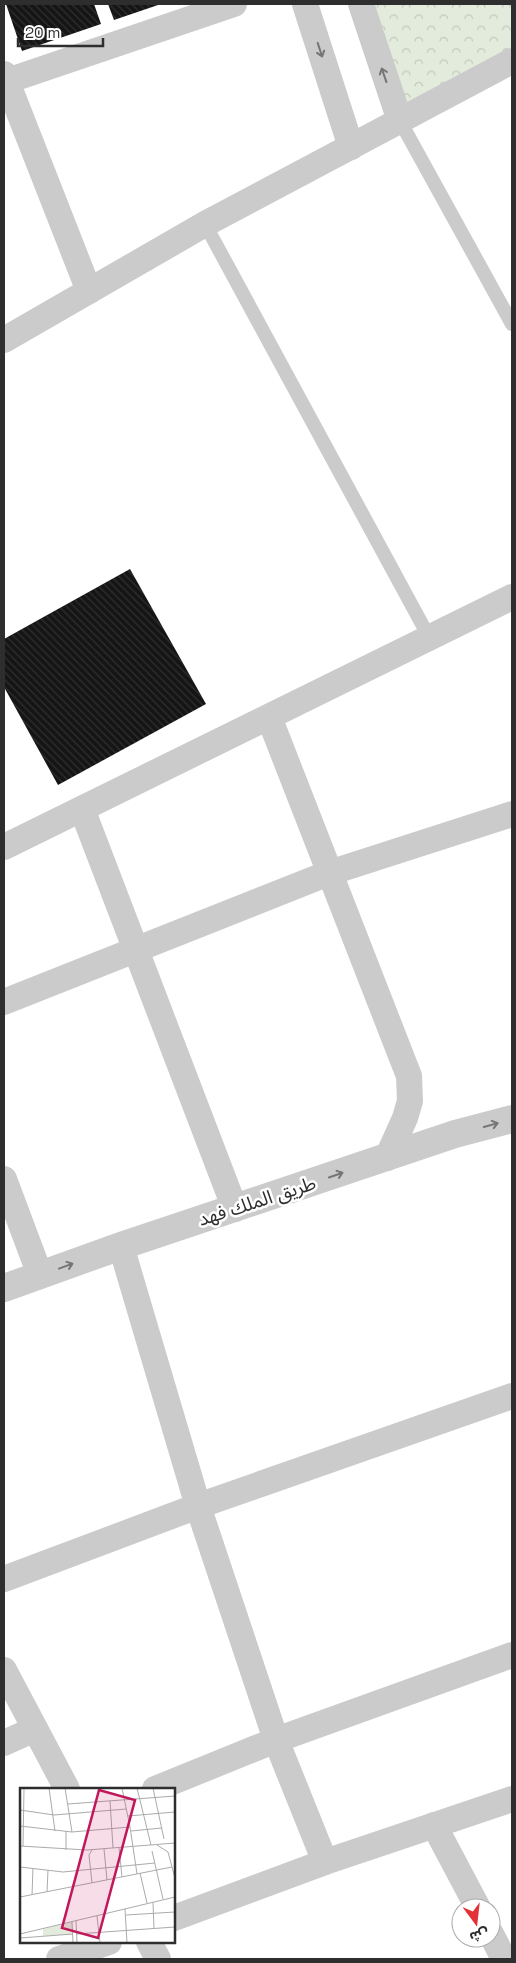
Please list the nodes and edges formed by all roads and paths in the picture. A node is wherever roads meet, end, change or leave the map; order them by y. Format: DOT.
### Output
graph roads {
  1 [pos="234,4"];
  2 [pos="305,4"];
  3 [pos="361,4"];
  4 [pos="512,61"];
  5 [pos="5,79"];
  6 [pos="400,121"];
  7 [pos="351,147"];
  8 [pos="205,224"];
  9 [pos="89,291"];
  10 [pos="512,324"];
  11 [pos="4,340"];
  12 [pos="512,596"];
  13 [pos="429,637"];
  14 [pos="269,717"];
  15 [pos="82,809"];
  16 [pos="512,814"];
  17 [pos="4,848"];
  18 [pos="329,873"];
  19 [pos="137,949"];
  20 [pos="4,1002"];
  21 [pos="512,1119"];
  22 [pos="387,1158"];
  23 [pos="4,1179"];
  24 [pos="235,1208"];
  25 [pos="121,1246"];
  26 [pos="40,1275"];
  27 [pos="4,1288"];
  28 [pos="512,1396"];
  29 [pos="198,1506"];
  30 [pos="4,1579"];
  31 [pos="512,1655"];
  32 [pos="4,1670"];
  33 [pos="35,1729"];
  34 [pos="276,1740"];
  35 [pos="4,1743"];
  36 [pos="66,1788"];
  37 [pos="157,1788"];
  38 [pos="512,1799"];
  39 [pos="434,1825"];
  40 [pos="325,1862"];
  41 [pos="473,1898"];
  42 [pos="175,1918"];
  43 [pos="106,1943"];
  44 [pos="150,1943"];
  45 [pos="59,1959"];
  46 [pos="158,1959"];
  1 -- 5 [label="street"];
  2 -- 7 [label="street, one-way"];
  6 -- 3 [label="street, one-way"];
  4 -- 6 [label="street"];
  5 -- 9 [label="street"];
  6 -- 7 [label="street"];
  6 -- 10 [label="lane"];
  7 -- 8 [label="street"];
  8 -- 9 [label="street"];
  8 -- 13 [label="lane"];
  9 -- 11 [label="street"];
  12 -- 13 [label="street"];
  13 -- 14 [label="street"];
  14 -- 15 [label="street"];
  14 -- 18 [label="street"];
  15 -- 17 [label="street"];
  15 -- 19 [label="street"];
  16 -- 18 [label="street"];
  18 -- 19 [label="street"];
  18 -- 22 [label="street"];
  19 -- 20 [label="street"];
  19 -- 24 [label="street"];
  22 -- 21 [label="street, طريق الملك فهد, one-way"];
  24 -- 22 [label="street, طريق الملك فهد, one-way"];
  23 -- 26 [label="street"];
  24 -- 25 [label="street, طريق الملك فهد"];
  26 -- 25 [label="street, طريق الملك فهد, one-way"];
  25 -- 29 [label="street"];
  26 -- 27 [label="street, طريق الملك فهد"];
  28 -- 29 [label="street"];
  29 -- 30 [label="street"];
  29 -- 34 [label="street"];
  31 -- 34 [label="street"];
  32 -- 33 [label="street"];
  33 -- 35 [label="street"];
  33 -- 36 [label="street"];
  34 -- 37 [label="street"];
  34 -- 40 [label="street"];
  38 -- 39 [label="street"];
  39 -- 40 [label="street"];
  39 -- 41 [label="street"];
  40 -- 42 [label="street"];
  43 -- 45 [label="street"];
  44 -- 46 [label="street"];
}
